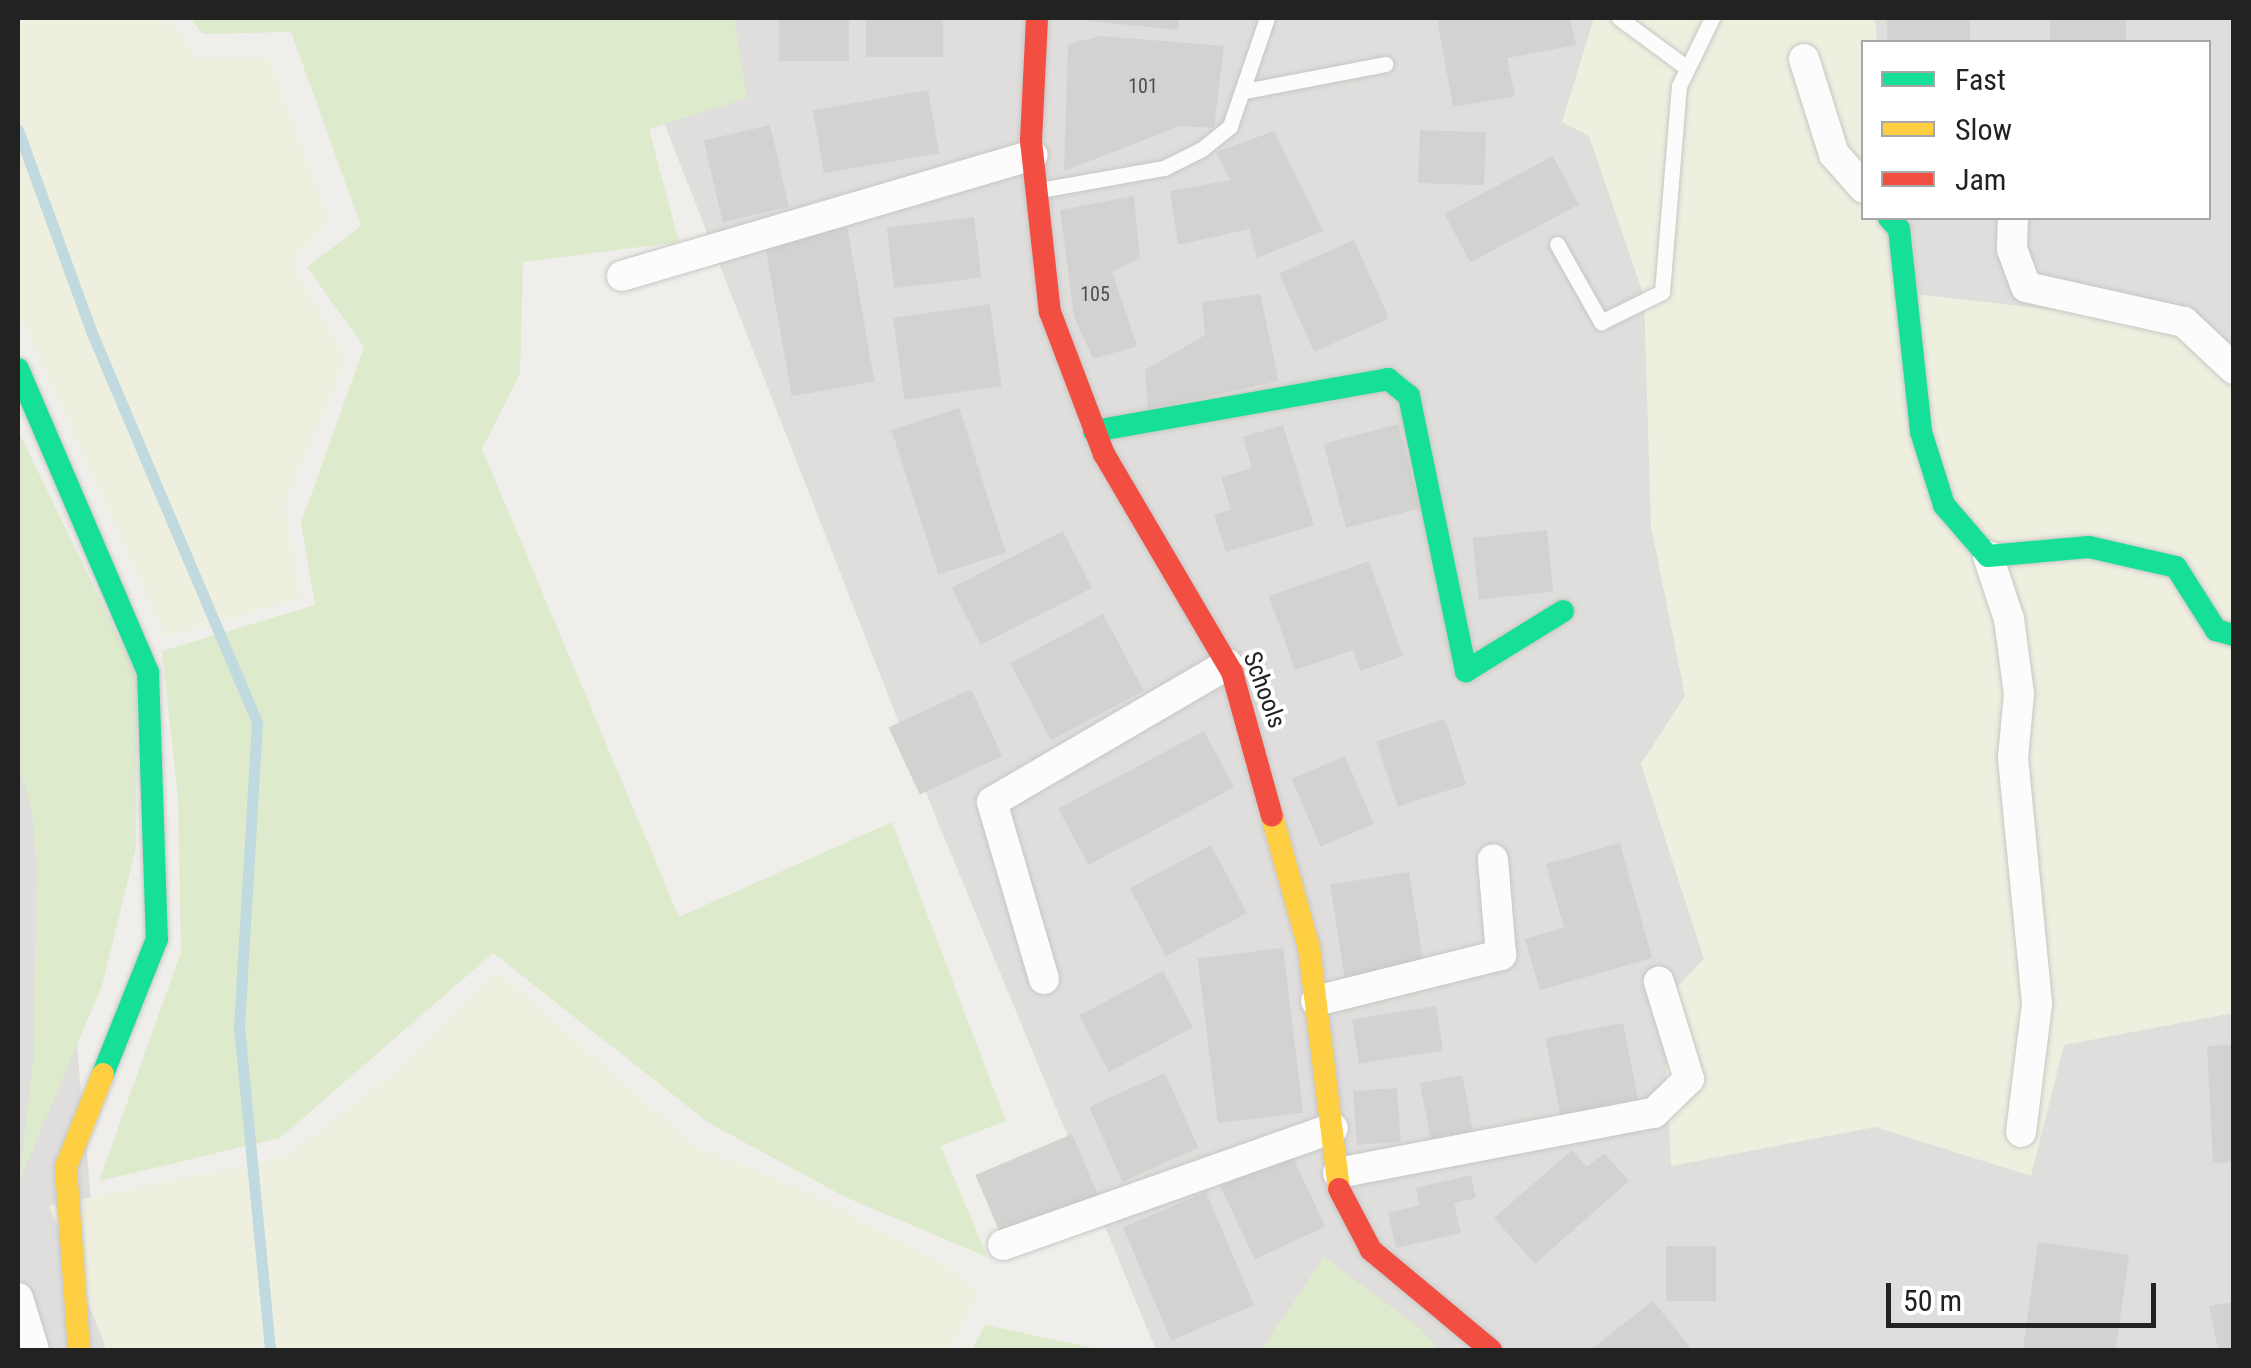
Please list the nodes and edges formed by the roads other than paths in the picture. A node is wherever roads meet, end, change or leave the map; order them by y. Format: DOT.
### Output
graph roads {
  1 [pos="1037,18"];
  2 [pos="1267,18"];
  3 [pos="1618,18"];
  4 [pos="1712,18"];
  5 [pos="1804,60"];
  6 [pos="1385,64"];
  7 [pos="1687,68"];
  8 [pos="1245,91"];
  9 [pos="1033,155"];
  10 [pos="1861,185"];
  11 [pos="1036,191"];
  12 [pos="1891,220"];
  13 [pos="2013,220"];
  14 [pos="1557,244"];
  15 [pos="622,276"];
  16 [pos="2234,369"];
  17 [pos="18,370"];
  18 [pos="1094,431"];
  19 [pos="1988,556"];
  20 [pos="1564,611"];
  21 [pos="2234,635"];
  22 [pos="1228,664"];
  23 [pos="1493,859"];
  24 [pos="1044,979"];
  25 [pos="1659,982"];
  26 [pos="1316,1000"];
  27 [pos="1333,1128"];
  28 [pos="2021,1132"];
  29 [pos="1338,1174"];
  30 [pos="1003,1245"];
  31 [pos="18,1298"];
  32 [pos="34,1350"];
  33 [pos="78,1350"];
  34 [pos="1491,1350"];
  1 -- 9 [label="street, Schools"];
  2 -- 8 [label="lane"];
  3 -- 7 [label="lane"];
  4 -- 7 [label="lane"];
  5 -- 10 [label="street"];
  6 -- 8 [label="lane"];
  7 -- 14 [label="lane"];
  8 -- 11 [label="lane"];
  9 -- 11 [label="street, Schools"];
  9 -- 15 [label="street"];
  11 -- 18 [label="street, Schools"];
  12 -- 19 [label="street"];
  13 -- 16 [label="street"];
  17 -- 33 [label="street"];
  18 -- 20 [label="street"];
  18 -- 22 [label="street, Schools"];
  19 -- 21 [label="street"];
  19 -- 28 [label="street"];
  22 -- 24 [label="street"];
  22 -- 26 [label="street, Schools"];
  23 -- 26 [label="street"];
  25 -- 29 [label="street"];
  26 -- 27 [label="street, Schools"];
  27 -- 29 [label="street, Schools"];
  27 -- 30 [label="street"];
  29 -- 34 [label="street, Schools"];
  31 -- 32 [label="street"];
}
